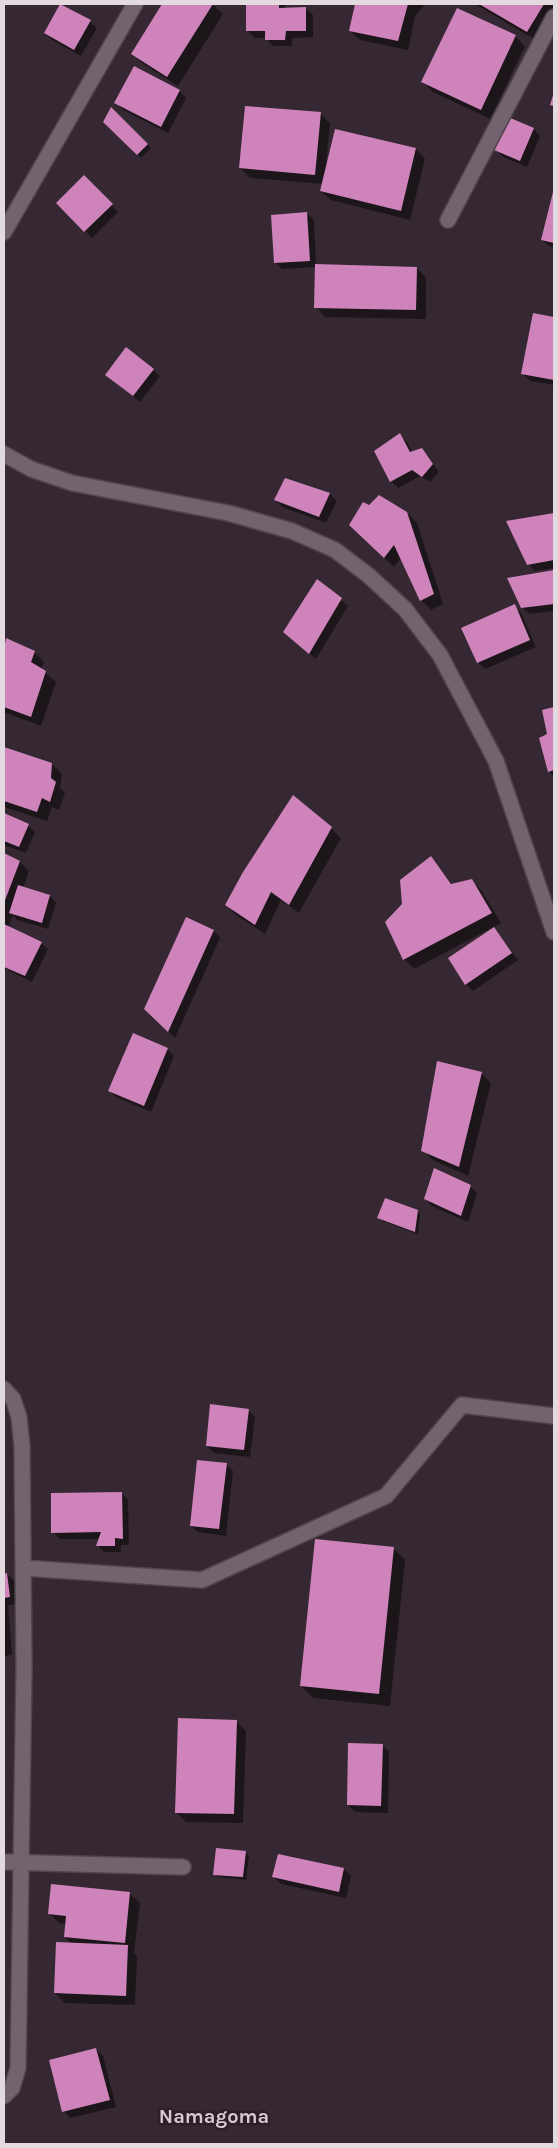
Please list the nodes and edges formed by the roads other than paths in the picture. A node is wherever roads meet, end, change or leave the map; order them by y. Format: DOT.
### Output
graph roads {
  1 [pos="135,4"];
  2 [pos="554,17"];
  3 [pos="448,220"];
  4 [pos="4,232"];
  5 [pos="4,454"];
  6 [pos="554,932"];
  7 [pos="4,1389"];
  8 [pos="554,1416"];
  9 [pos="23,1568"];
  10 [pos="4,1862"];
  11 [pos="21,1864"];
  12 [pos="182,1867"];
  13 [pos="4,2096"];
  1 -- 4 [label="street"];
  2 -- 3 [label="street"];
  5 -- 6 [label="street"];
  7 -- 9 [label="street"];
  8 -- 9 [label="street"];
  9 -- 11 [label="street"];
  10 -- 11 [label="street"];
  11 -- 12 [label="street"];
  11 -- 13 [label="street"];
}
